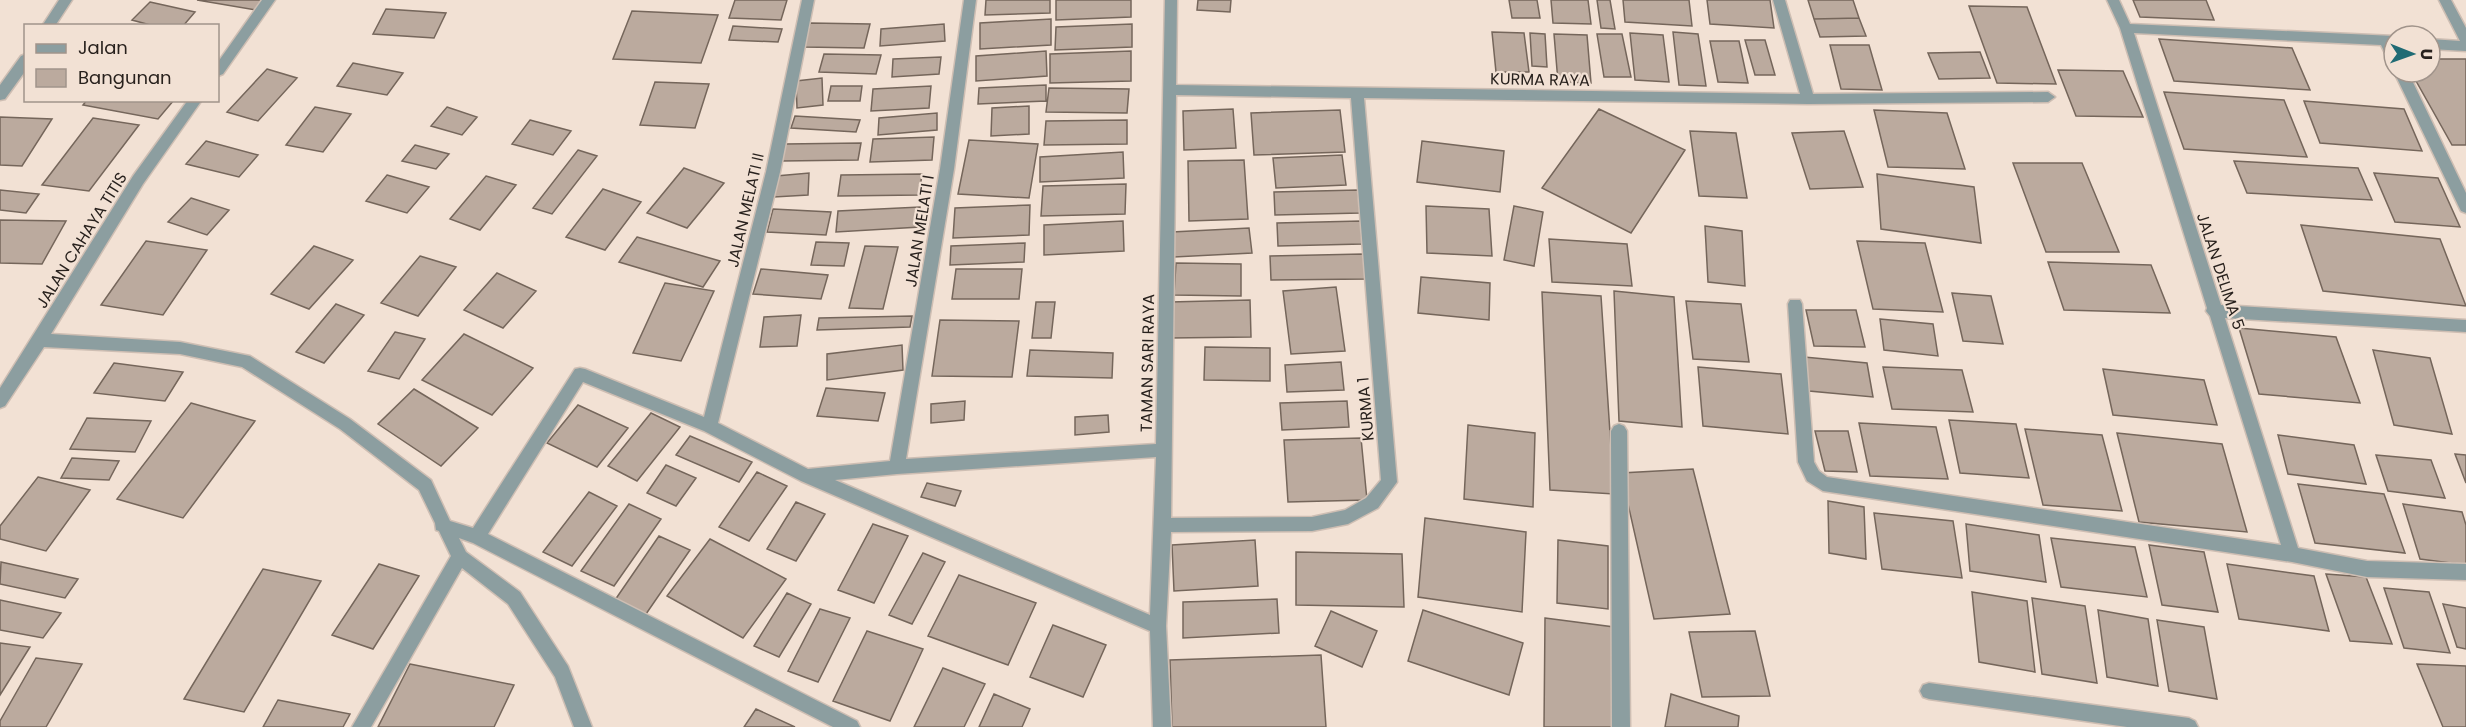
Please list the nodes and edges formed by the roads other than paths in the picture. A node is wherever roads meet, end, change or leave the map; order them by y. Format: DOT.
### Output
graph roads {
  1 [pos="66,0"];
  2 [pos="269,0"];
  3 [pos="808,0"];
  4 [pos="970,0"];
  5 [pos="1171,0"];
  6 [pos="1779,0"];
  7 [pos="2113,0"];
  8 [pos="2445,0"];
  9 [pos="49,24"];
  10 [pos="2126,28"];
  11 [pos="2382,41"];
  12 [pos="2465,41"];
  13 [pos="2442,43"];
  14 [pos="24,61"];
  15 [pos="219,70"];
  16 [pos="2407,84"];
  17 [pos="1169,90"];
  18 [pos="1357,93"];
  19 [pos="0,95"];
  20 [pos="2048,97"];
  21 [pos="1808,99"];
  22 [pos="195,102"];
  23 [pos="2466,207"];
  24 [pos="1795,304"];
  25 [pos="2214,311"];
  26 [pos="2466,326"];
  27 [pos="40,340"];
  28 [pos="0,401"];
  29 [pos="709,426"];
  30 [pos="1619,431"];
  31 [pos="1164,450"];
  32 [pos="897,467"];
  33 [pos="807,476"];
  34 [pos="442,525"];
  35 [pos="1163,525"];
  36 [pos="477,537"];
  37 [pos="2292,554"];
  38 [pos="460,557"];
  39 [pos="2466,572"];
  40 [pos="1158,627"];
  41 [pos="1929,691"];
  42 [pos="361,727"];
  43 [pos="583,727"];
  44 [pos="851,727"];
  45 [pos="1162,727"];
  46 [pos="1621,727"];
  47 [pos="2189,727"];
  1 -- 9 [label="street"];
  2 -- 15 [label="street"];
  3 -- 29 [label="street, JALAN MELATI II"];
  4 -- 32 [label="street, JALAN MELATI I"];
  5 -- 17 [label="street, TAMAN SARI RAYA"];
  6 -- 21 [label="street"];
  7 -- 10 [label="street, JALAN DELIMA 5"];
  8 -- 12 [label="street"];
  10 -- 11 [label="street"];
  10 -- 25 [label="street, JALAN DELIMA 5"];
  12 -- 13 [label="street"];
  14 -- 19 [label="street"];
  16 -- 23 [label="street"];
  17 -- 18 [label="street, KURMA RAYA"];
  17 -- 31 [label="street, TAMAN SARI RAYA"];
  18 -- 21 [label="street, KURMA RAYA"];
  18 -- 35 [label="street, KURMA 1"];
  20 -- 21 [label="street, KURMA RAYA"];
  22 -- 27 [label="street, JALAN CAHAYA TITIS"];
  24 -- 37 [label="street"];
  25 -- 26 [label="street"];
  25 -- 37 [label="street, JALAN DELIMA 5"];
  27 -- 28 [label="street, JALAN CAHAYA TITIS"];
  27 -- 34 [label="street"];
  29 -- 33 [label="street"];
  29 -- 36 [label="street"];
  30 -- 46 [label="street"];
  31 -- 32 [label="street"];
  31 -- 35 [label="street, TAMAN SARI RAYA"];
  32 -- 33 [label="street"];
  33 -- 40 [label="street"];
  34 -- 36 [label="street"];
  34 -- 38 [label="street"];
  35 -- 40 [label="street, TAMAN SARI RAYA"];
  36 -- 44 [label="street"];
  37 -- 39 [label="street"];
  38 -- 42 [label="street"];
  38 -- 43 [label="street"];
  40 -- 45 [label="street, TAMAN SARI RAYA"];
  41 -- 47 [label="street"];
}
